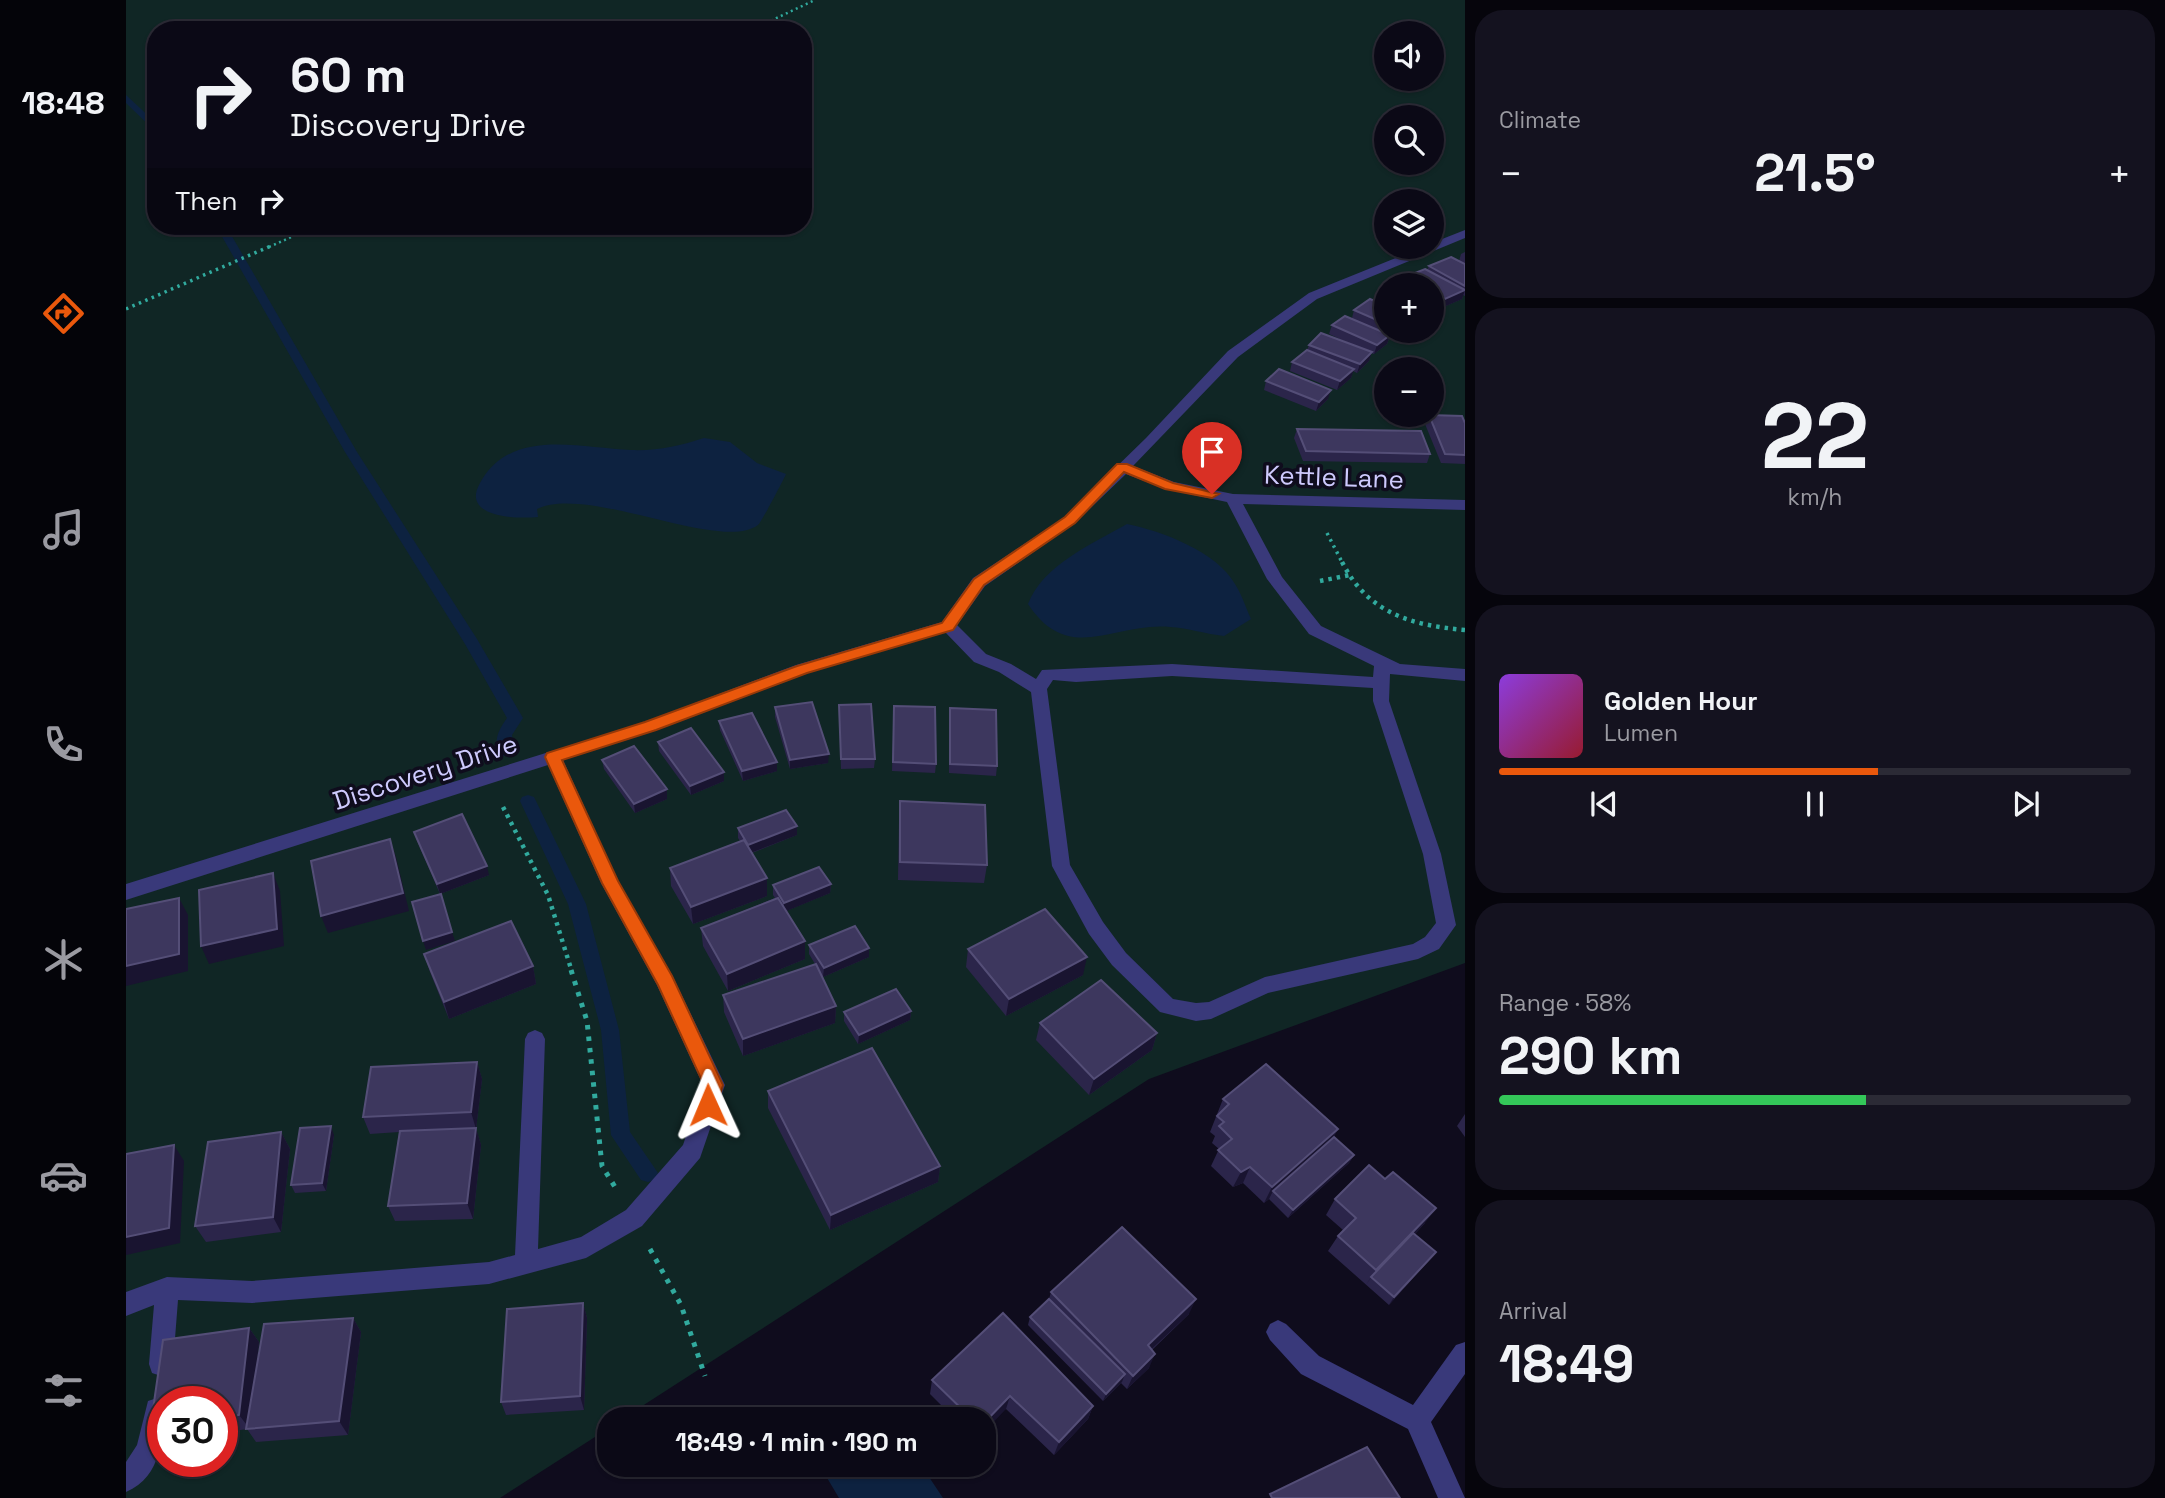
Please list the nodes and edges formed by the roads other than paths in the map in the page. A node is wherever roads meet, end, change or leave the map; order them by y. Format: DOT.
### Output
graph roads {
  1 [pos="1465,234"];
  2 [pos="1122,467"];
  3 [pos="1233,499"];
  4 [pos="1465,505"];
  5 [pos="948,626"];
  6 [pos="1382,663"];
  7 [pos="1465,675"];
  8 [pos="1382,683"];
  9 [pos="1039,690"];
  10 [pos="553,757"];
  11 [pos="126,892"];
  12 [pos="535,1039"];
  13 [pos="526,1263"];
  14 [pos="167,1288"];
  15 [pos="126,1304"];
  16 [pos="1278,1332"];
  17 [pos="1465,1354"];
  18 [pos="1416,1420"];
  19 [pos="126,1479"];
  20 [pos="1454,1498"];
  1 -- 2 [label="street"];
  2 -- 3 [label="street, Kettle Lane"];
  2 -- 5 [label="street"];
  3 -- 4 [label="street, Kettle Lane"];
  3 -- 6 [label="street"];
  5 -- 9 [label="street"];
  5 -- 10 [label="street, Discovery Drive"];
  6 -- 7 [label="street"];
  6 -- 8 [label="street"];
  8 -- 9 [label="street"];
  8 -- 9 [label="street"];
  10 -- 11 [label="street, Discovery Drive"];
  10 -- 13 [label="street"];
  12 -- 13 [label="street"];
  13 -- 14 [label="street"];
  14 -- 15 [label="street"];
  14 -- 19 [label="street"];
  16 -- 18 [label="street"];
  17 -- 18 [label="street"];
  18 -- 20 [label="street"];
}
